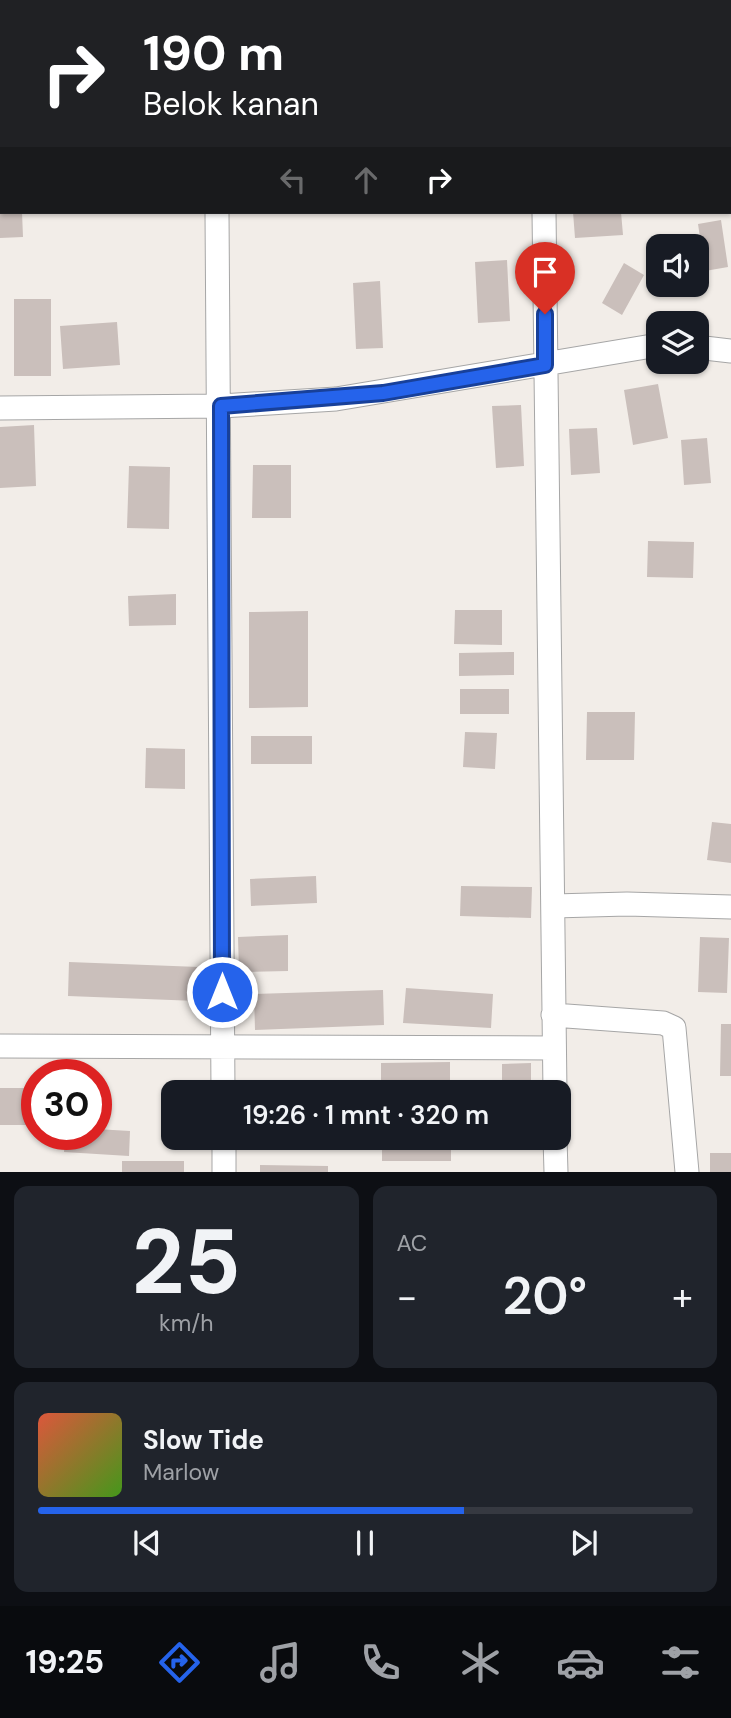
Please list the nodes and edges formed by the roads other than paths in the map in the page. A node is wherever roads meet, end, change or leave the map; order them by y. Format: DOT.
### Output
graph roads {
  1 [pos="217,214"];
  2 [pos="544,214"];
  3 [pos="646,347"];
  4 [pos="709,348"];
  5 [pos="731,351"];
  6 [pos="545,365"];
  7 [pos="221,406"];
  8 [pos="0,408"];
  9 [pos="554,906"];
  10 [pos="731,907"];
  11 [pos="552,1015"];
  12 [pos="0,1046"];
  13 [pos="223,1048"];
  14 [pos="554,1048"];
  15 [pos="223,1080"];
  16 [pos="555,1080"];
  17 [pos="224,1150"];
  18 [pos="555,1150"];
  19 [pos="224,1172"];
  20 [pos="556,1172"];
  21 [pos="687,1172"];
  1 -- 7 [label="street"];
  2 -- 6 [label="street"];
  3 -- 6 [label="street"];
  4 -- 5 [label="street"];
  6 -- 7 [label="street"];
  6 -- 9 [label="street"];
  7 -- 8 [label="street"];
  7 -- 13 [label="street"];
  9 -- 10 [label="street"];
  9 -- 11 [label="street"];
  11 -- 14 [label="street"];
  11 -- 21 [label="street"];
  12 -- 13 [label="street"];
  13 -- 14 [label="street"];
  13 -- 15 [label="street"];
  14 -- 16 [label="street"];
  17 -- 19 [label="street"];
  18 -- 20 [label="street"];
}
